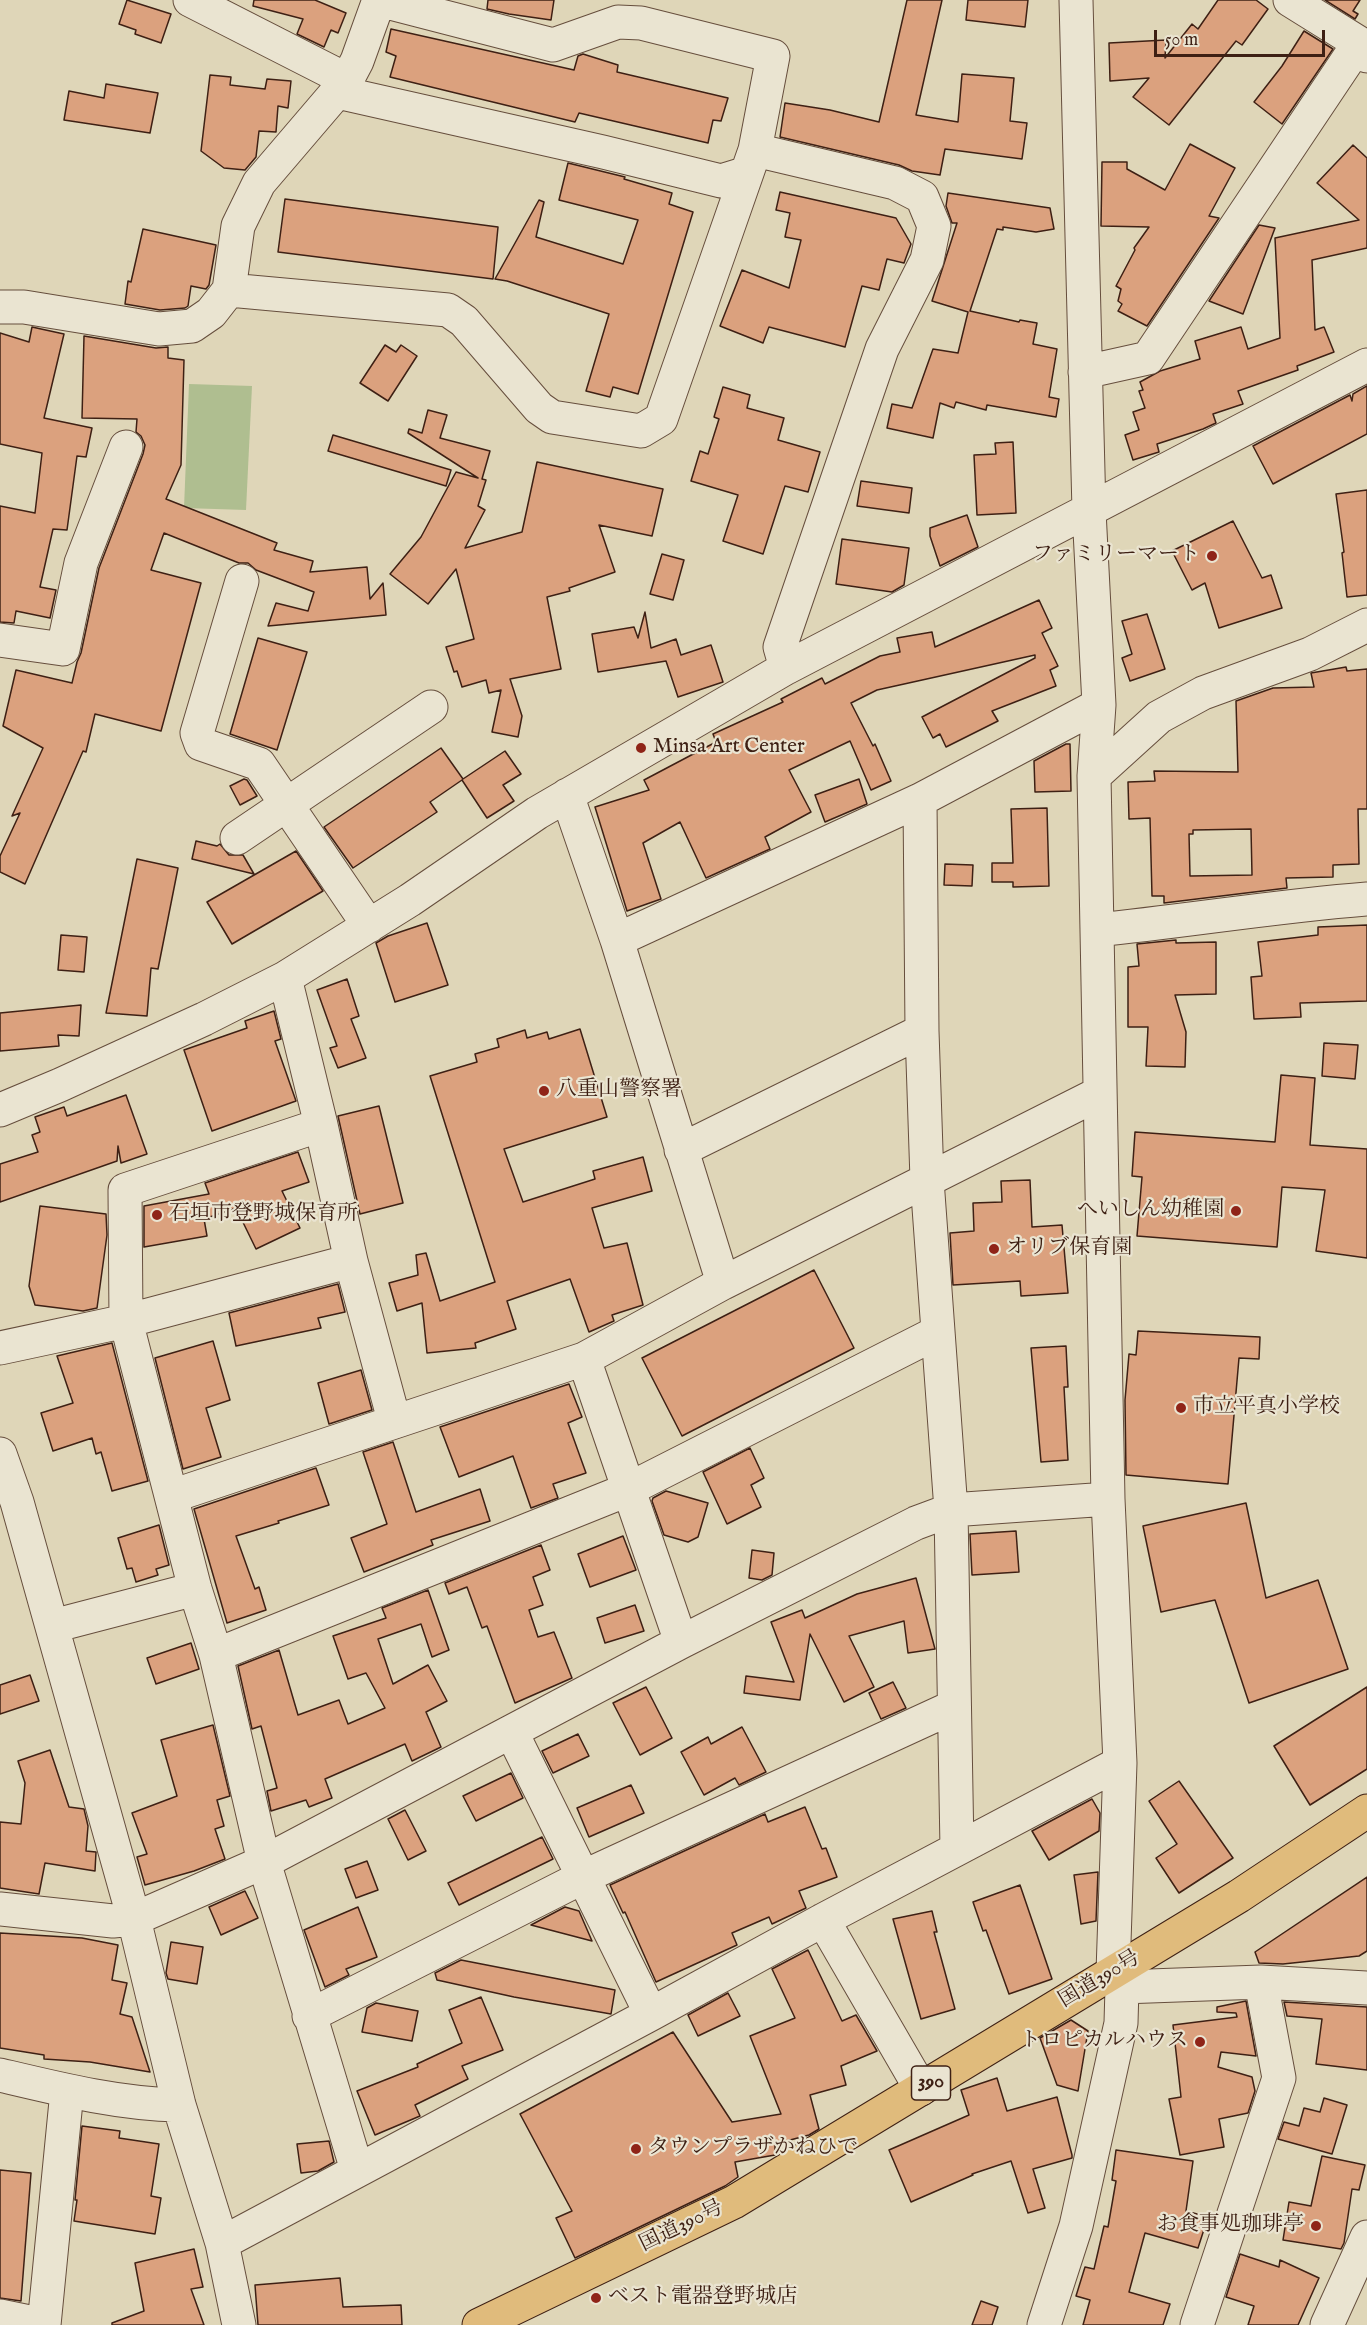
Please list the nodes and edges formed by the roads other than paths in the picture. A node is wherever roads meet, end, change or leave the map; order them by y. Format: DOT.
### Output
graph roads {
  1 [pos="189,0"];
  2 [pos="1076,0"];
  3 [pos="1290,0"];
  4 [pos="1363,49"];
  5 [pos="342,86"];
  6 [pos="751,161"];
  7 [pos="229,290"];
  8 [pos="0,308"];
  9 [pos="1367,365"];
  10 [pos="1085,372"];
  11 [pos="126,447"];
  12 [pos="1089,511"];
  13 [pos="242,581"];
  14 [pos="1367,625"];
  15 [pos="0,640"];
  16 [pos="786,668"];
  17 [pos="1099,705"];
  18 [pos="431,707"];
  19 [pos="1094,776"];
  20 [pos="567,795"];
  21 [pos="920,800"];
  22 [pos="287,806"];
  23 [pos="237,838"];
  24 [pos="1367,899"];
  25 [pos="369,926"];
  26 [pos="1097,930"];
  27 [pos="617,940"];
  28 [pos="285,978"];
  29 [pos="922,1031"];
  30 [pos="1100,1093"];
  31 [pos="0,1110"];
  32 [pos="321,1125"];
  33 [pos="681,1150"];
  34 [pos="927,1180"];
  35 [pos="351,1261"];
  36 [pos="723,1283"];
  37 [pos="126,1321"];
  38 [pos="938,1332"];
  39 [pos="0,1348"];
  40 [pos="584,1359"];
  41 [pos="394,1420"];
  42 [pos="0,1454"];
  43 [pos="627,1490"];
  44 [pos="172,1496"];
  45 [pos="1108,1499"];
  46 [pos="9,1503"];
  47 [pos="951,1510"];
  48 [pos="195,1589"];
  49 [pos="53,1626"];
  50 [pos="681,1642"];
  51 [pos="216,1655"];
  52 [pos="953,1707"];
  53 [pos="512,1733"];
  54 [pos="1120,1763"];
  55 [pos="1367,1811"];
  56 [pos="957,1849"];
  57 [pos="264,1862"];
  58 [pos="583,1877"];
  59 [pos="0,1909"];
  60 [pos="134,1918"];
  61 [pos="823,1920"];
  62 [pos="1117,1980"];
  63 [pos="1261,1982"];
  64 [pos="1367,1988"];
  65 [pos="651,2014"];
  66 [pos="309,2016"];
  67 [pos="0,2075"];
  68 [pos="921,2089"];
  69 [pos="66,2091"];
  70 [pos="179,2105"];
  71 [pos="357,2170"];
  72 [pos="1367,2237"];
  73 [pos="222,2243"];
  74 [pos="0,2316"];
  75 [pos="239,2325"];
  76 [pos="479,2325"];
  77 [pos="1044,2325"];
  78 [pos="1197,2325"];
  79 [pos="1327,2325"];
  1 -- 5 [label="street"];
  2 -- 10 [label="street"];
  3 -- 4 [label="street"];
  4 -- 10 [label="street"];
  5 -- 6 [label="street"];
  5 -- 6 [label="street"];
  5 -- 7 [label="street"];
  6 -- 7 [label="street"];
  6 -- 16 [label="street"];
  7 -- 8 [label="street"];
  9 -- 12 [label="street"];
  10 -- 12 [label="street"];
  11 -- 15 [label="street"];
  12 -- 16 [label="street"];
  12 -- 17 [label="street"];
  13 -- 22 [label="street"];
  14 -- 19 [label="street"];
  16 -- 20 [label="street"];
  17 -- 19 [label="street"];
  17 -- 21 [label="street"];
  18 -- 22 [label="street"];
  19 -- 26 [label="street"];
  20 -- 25 [label="street"];
  20 -- 27 [label="street"];
  21 -- 27 [label="street"];
  21 -- 29 [label="street"];
  22 -- 23 [label="street"];
  22 -- 25 [label="street"];
  24 -- 26 [label="street"];
  25 -- 28 [label="street"];
  26 -- 30 [label="street"];
  27 -- 33 [label="street"];
  28 -- 31 [label="street"];
  28 -- 32 [label="street"];
  29 -- 33 [label="street"];
  29 -- 34 [label="street"];
  30 -- 34 [label="street"];
  30 -- 45 [label="street"];
  32 -- 35 [label="street"];
  32 -- 37 [label="street"];
  33 -- 36 [label="street"];
  34 -- 36 [label="street"];
  34 -- 38 [label="street"];
  35 -- 37 [label="street"];
  35 -- 41 [label="street"];
  36 -- 40 [label="street"];
  37 -- 39 [label="street"];
  37 -- 44 [label="street"];
  38 -- 43 [label="street"];
  38 -- 47 [label="street"];
  40 -- 41 [label="street"];
  40 -- 43 [label="street"];
  41 -- 44 [label="street"];
  42 -- 46 [label="street"];
  43 -- 50 [label="street"];
  43 -- 51 [label="street"];
  44 -- 48 [label="street"];
  45 -- 47 [label="street"];
  45 -- 54 [label="street"];
  46 -- 49 [label="street"];
  47 -- 50 [label="street"];
  47 -- 52 [label="street"];
  48 -- 49 [label="street"];
  48 -- 51 [label="street"];
  49 -- 60 [label="street"];
  50 -- 53 [label="street"];
  51 -- 57 [label="street"];
  52 -- 56 [label="street"];
  52 -- 58 [label="street"];
  53 -- 57 [label="street"];
  53 -- 58 [label="street"];
  54 -- 56 [label="street"];
  54 -- 62 [label="street"];
  55 -- 62 [label="highway, 国道390号 / 390"];
  56 -- 61 [label="street"];
  57 -- 60 [label="street"];
  57 -- 66 [label="street"];
  58 -- 65 [label="street"];
  58 -- 66 [label="street"];
  59 -- 60 [label="street"];
  60 -- 70 [label="street"];
  61 -- 65 [label="street"];
  61 -- 68 [label="street"];
  62 -- 63 [label="street"];
  62 -- 68 [label="highway, 国道390号 / 390"];
  62 -- 77 [label="street"];
  63 -- 64 [label="street"];
  63 -- 78 [label="street"];
  65 -- 71 [label="street"];
  66 -- 71 [label="street"];
  67 -- 69 [label="street"];
  68 -- 76 [label="highway, 国道390号 / 390"];
  69 -- 70 [label="street"];
  69 -- 74 [label="street"];
  70 -- 73 [label="street"];
  71 -- 73 [label="street"];
  72 -- 79 [label="street"];
  73 -- 75 [label="street"];
}
